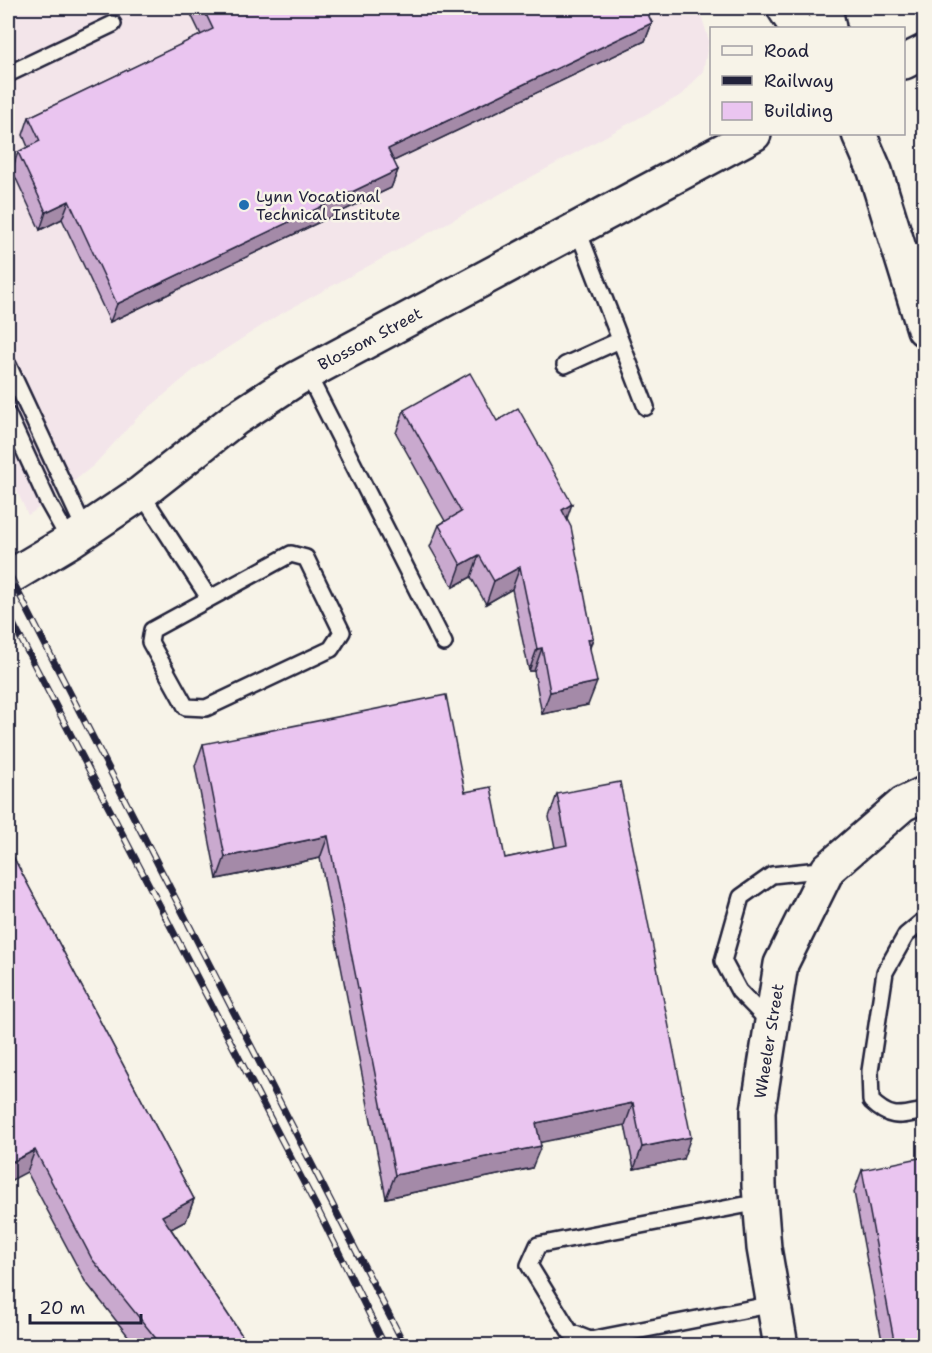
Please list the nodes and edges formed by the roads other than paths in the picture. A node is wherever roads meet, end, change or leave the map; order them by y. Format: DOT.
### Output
graph roads {
  1 [pos="784,8"];
  2 [pos="825,8"];
  3 [pos="113,24"];
  4 [pos="796,27"];
  5 [pos="829,27"];
  6 [pos="924,52"];
  7 [pos="905,61"];
  8 [pos="8,74"];
  9 [pos="752,135"];
  10 [pos="859,135"];
  11 [pos="577,228"];
  12 [pos="913,255"];
  13 [pos="924,329"];
  14 [pos="620,340"];
  15 [pos="8,365"];
  16 [pos="565,365"];
  17 [pos="307,374"];
  18 [pos="646,407"];
  19 [pos="8,415"];
  20 [pos="141,493"];
  21 [pos="78,535"];
  22 [pos="8,578"];
  23 [pos="209,598"];
  24 [pos="444,643"];
  25 [pos="924,794"];
  26 [pos="828,869"];
  27 [pos="924,920"];
  28 [pos="771,1024"];
  29 [pos="924,1111"];
  30 [pos="760,1202"];
  31 [pos="774,1304"];
  32 [pos="781,1346"];
  1 -- 4 [label="main road"];
  2 -- 5 [label="main road"];
  3 -- 8 [label="lane"];
  6 -- 7 [label="main road"];
  9 -- 11 [label="main road, Blossom Street"];
  10 -- 12 [label="main road"];
  11 -- 14 [label="lane"];
  11 -- 17 [label="main road, Blossom Street"];
  12 -- 13 [label="main road"];
  14 -- 16 [label="lane"];
  14 -- 18 [label="lane"];
  15 -- 21 [label="lane"];
  17 -- 20 [label="main road, Blossom Street"];
  17 -- 24 [label="lane"];
  19 -- 21 [label="lane"];
  20 -- 21 [label="main road, Blossom Street"];
  20 -- 23 [label="lane"];
  21 -- 22 [label="main road, Blossom Street"];
  23 -- 23 [label="lane"];
  25 -- 26 [label="main road, Wheeler Street"];
  26 -- 28 [label="main road, Wheeler Street"];
  26 -- 28 [label="lane"];
  27 -- 29 [label="lane"];
  28 -- 30 [label="main road, Wheeler Street"];
  30 -- 31 [label="main road, Wheeler Street"];
  30 -- 31 [label="lane"];
  31 -- 32 [label="main road, Wheeler Street"];
}
